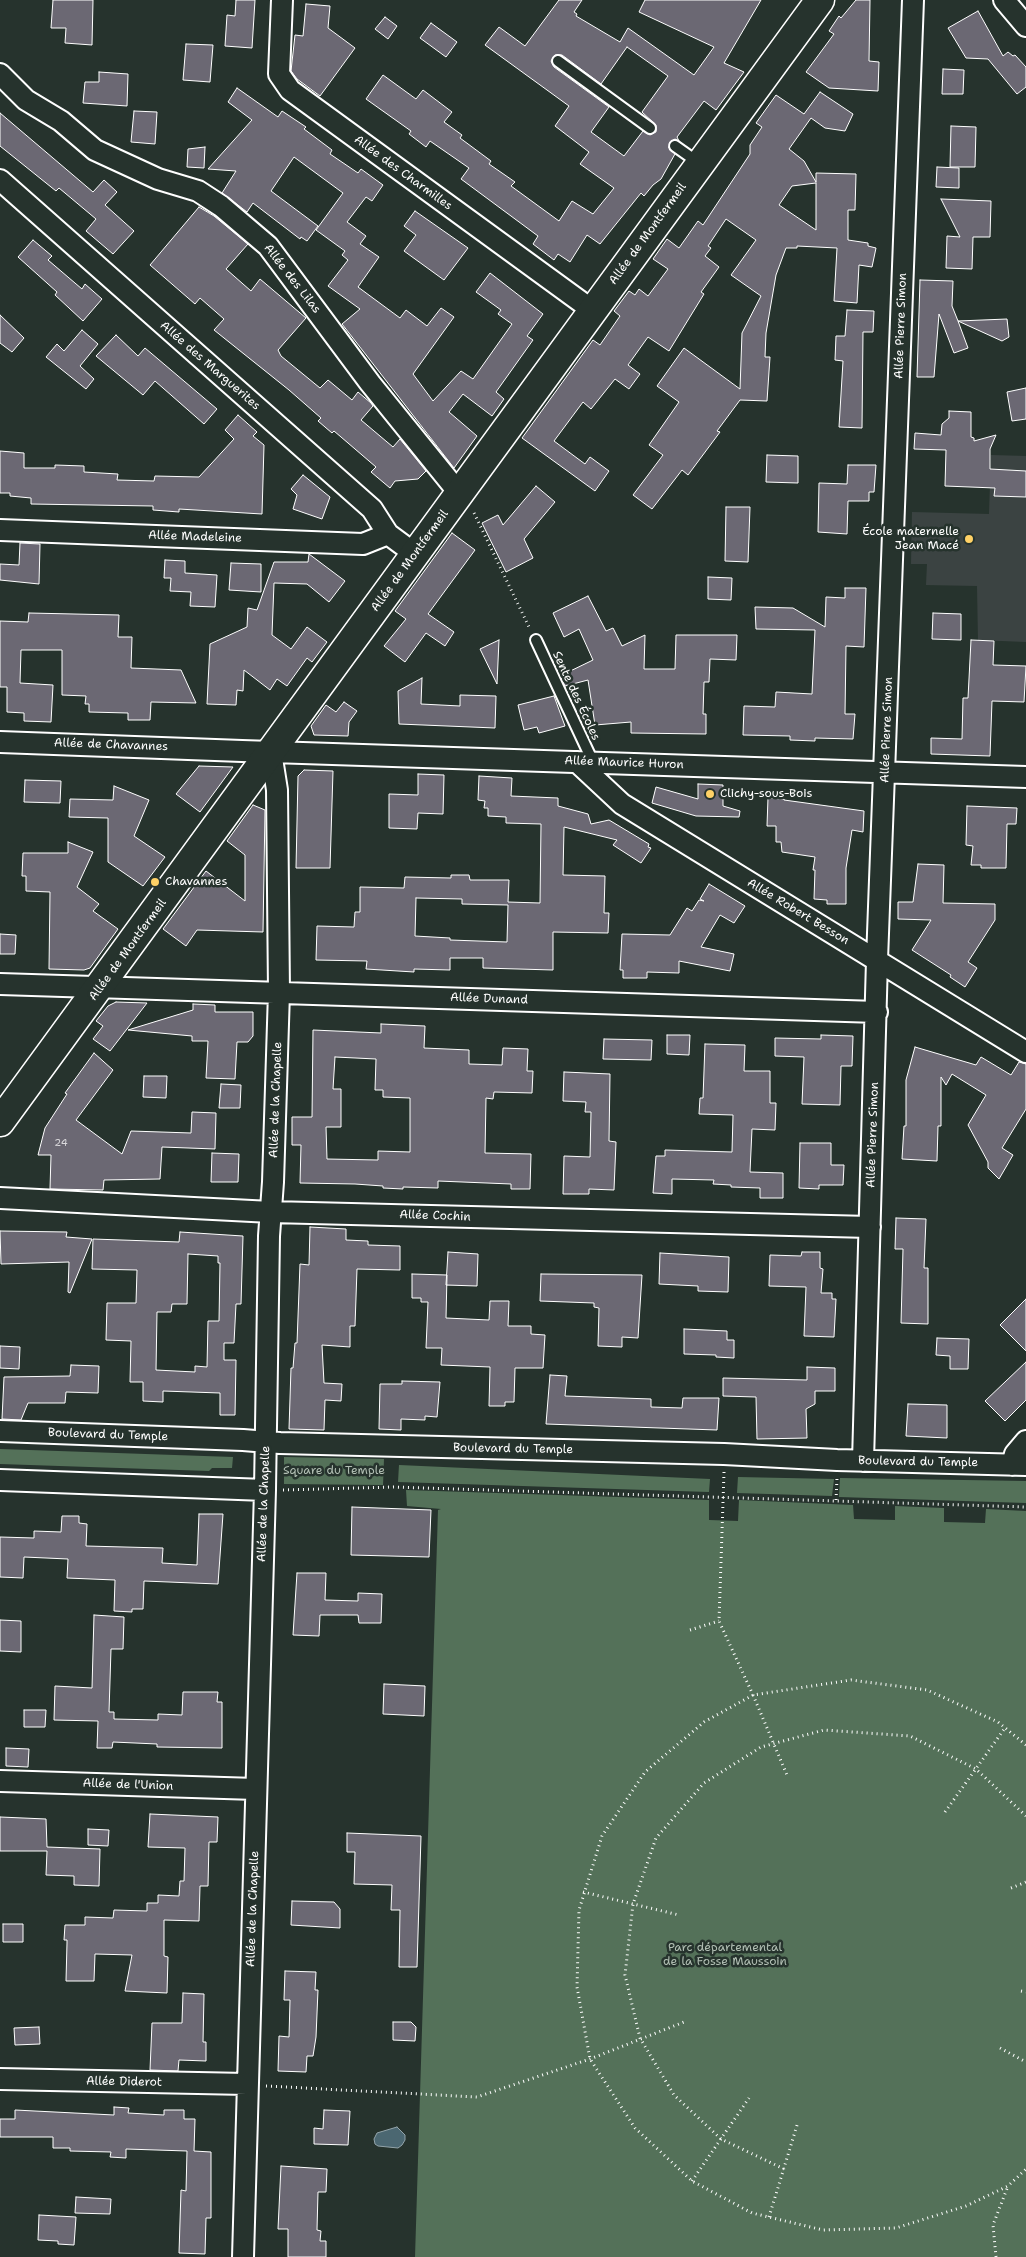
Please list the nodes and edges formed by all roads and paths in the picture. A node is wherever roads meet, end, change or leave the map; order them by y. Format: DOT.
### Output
graph roads {
  1 [pos="282,0"];
  2 [pos="820,0"];
  3 [pos="913,0"];
  4 [pos="1004,0"];
  5 [pos="1026,26"];
  6 [pos="558,61"];
  7 [pos="0,74"];
  8 [pos="650,128"];
  9 [pos="675,146"];
  10 [pos="700,163"];
  11 [pos="0,180"];
  12 [pos="592,310"];
  13 [pos="459,493"];
  14 [pos="0,530"];
  15 [pos="388,534"];
  16 [pos="415,554"];
  17 [pos="536,640"];
  18 [pos="0,742"];
  19 [pos="223,749"];
  20 [pos="272,752"];
  21 [pos="585,762"];
  22 [pos="885,772"];
  23 [pos="1026,776"];
  24 [pos="877,960"];
  25 [pos="0,984"];
  26 [pos="100,988"];
  27 [pos="279,992"];
  28 [pos="877,1012"];
  29 [pos="1026,1052"];
  30 [pos="0,1122"];
  31 [pos="0,1198"];
  32 [pos="271,1212"];
  33 [pos="870,1227"];
  34 [pos="0,1431"];
  35 [pos="1026,1441"];
  36 [pos="266,1442"];
  37 [pos="724,1454"];
  38 [pos="863,1461"];
  39 [pos="1019,1465"];
  40 [pos="837,1473"];
  41 [pos="0,1480"];
  42 [pos="265,1490"];
  43 [pos="723,1496"];
  44 [pos="836,1500"];
  45 [pos="1026,1507"];
  46 [pos="719,1621"];
  47 [pos="690,1630"];
  48 [pos="753,1695"];
  49 [pos="1005,1728"];
  50 [pos="1026,1745"];
  51 [pos="976,1769"];
  52 [pos="787,1775"];
  53 [pos="0,1781"];
  54 [pos="256,1789"];
  55 [pos="945,1812"];
  56 [pos="1026,1816"];
  57 [pos="1026,1882"];
  58 [pos="1011,1888"];
  59 [pos="584,1892"];
  60 [pos="633,1904"];
  61 [pos="679,1915"];
  62 [pos="1021,1991"];
  63 [pos="1026,1992"];
  64 [pos="684,2022"];
  65 [pos="640,2038"];
  66 [pos="1000,2048"];
  67 [pos="590,2059"];
  68 [pos="1026,2062"];
  69 [pos="0,2079"];
  70 [pos="247,2084"];
  71 [pos="748,2098"];
  72 [pos="798,2122"];
  73 [pos="721,2139"];
  74 [pos="784,2169"];
  75 [pos="1026,2169"];
  76 [pos="692,2181"];
  77 [pos="1008,2186"];
  78 [pos="769,2217"];
  79 [pos="243,2257"];
  80 [pos="996,2257"];
  1 -- 12 [label="street, Allée des Charmilles"];
  2 -- 10 [label="main road, Allée de Montfermeil"];
  3 -- 22 [label="street, Allée Pierre Simon"];
  4 -- 5 [label="street"];
  6 -- 8 [label="lane"];
  7 -- 13 [label="street, Allée des Lilas"];
  9 -- 10 [label="lane"];
  10 -- 12 [label="main road, Allée de Montfermeil"];
  11 -- 15 [label="street, Allée des Marguerites"];
  12 -- 13 [label="main road, Allée de Montfermeil"];
  13 -- 16 [label="main road, Allée de Montfermeil"];
  13 -- 17 [label="path"];
  14 -- 15 [label="street, Allée Madeleine"];
  15 -- 16 [label="street, Allée des Marguerites"];
  16 -- 20 [label="main road, Allée de Montfermeil"];
  17 -- 21 [label="lane, Sente des Écoles"];
  18 -- 19 [label="street, Allée de Chavannes"];
  19 -- 20 [label="street, Allée Maurice Huron"];
  20 -- 21 [label="street, Allée Maurice Huron"];
  20 -- 26 [label="main road, Allée de Montfermeil"];
  20 -- 27 [label="street, Allée de la Chapelle"];
  21 -- 22 [label="street, Allée Maurice Huron"];
  21 -- 24 [label="street, Allée Robert Besson"];
  22 -- 23 [label="street, Allée Maurice Huron"];
  22 -- 24 [label="street, Allée Pierre Simon"];
  24 -- 28 [label="street, Allée Pierre Simon"];
  24 -- 29 [label="street, Allée Robert Besson"];
  25 -- 26 [label="street, Allée Dunand"];
  26 -- 27 [label="street, Allée Dunand"];
  26 -- 30 [label="main road, Allée de Montfermeil"];
  27 -- 28 [label="street, Allée Dunand"];
  27 -- 32 [label="street, Allée de la Chapelle"];
  28 -- 33 [label="street, Allée Pierre Simon"];
  31 -- 32 [label="street, Allée Cochin"];
  32 -- 33 [label="street, Allée Cochin"];
  32 -- 36 [label="street, Allée de la Chapelle"];
  33 -- 38 [label="street, Allée Pierre Simon"];
  34 -- 36 [label="street, Boulevard du Temple"];
  35 -- 39 [label="street"];
  36 -- 37 [label="street, Boulevard du Temple"];
  36 -- 42 [label="street, Allée de la Chapelle"];
  37 -- 38 [label="street, Boulevard du Temple"];
  37 -- 43 [label="path"];
  38 -- 39 [label="street, Boulevard du Temple"];
  40 -- 44 [label="path"];
  41 -- 42 [label="street"];
  42 -- 43 [label="path"];
  42 -- 54 [label="street, Allée de la Chapelle"];
  43 -- 44 [label="path"];
  43 -- 46 [label="path"];
  44 -- 45 [label="path"];
  46 -- 47 [label="path"];
  46 -- 48 [label="path"];
  48 -- 49 [label="path"];
  48 -- 52 [label="path, bridge"];
  48 -- 59 [label="path"];
  49 -- 50 [label="path"];
  49 -- 51 [label="path"];
  51 -- 55 [label="path"];
  51 -- 56 [label="path"];
  51 -- 60 [label="path"];
  53 -- 54 [label="street, Allée de l'Union"];
  54 -- 70 [label="street, Allée de la Chapelle"];
  57 -- 58 [label="path"];
  59 -- 60 [label="path"];
  59 -- 67 [label="path"];
  60 -- 61 [label="path"];
  60 -- 65 [label="path"];
  62 -- 63 [label="path"];
  64 -- 65 [label="path"];
  65 -- 67 [label="path"];
  65 -- 73 [label="path"];
  66 -- 68 [label="path"];
  67 -- 70 [label="path"];
  67 -- 76 [label="path"];
  69 -- 70 [label="street, Allée Diderot"];
  70 -- 79 [label="street, Allée de la Chapelle"];
  71 -- 73 [label="path"];
  72 -- 74 [label="path"];
  73 -- 74 [label="path"];
  73 -- 76 [label="path"];
  74 -- 78 [label="path"];
  75 -- 77 [label="path"];
  76 -- 78 [label="path"];
  77 -- 78 [label="path"];
  77 -- 80 [label="path"];
}
